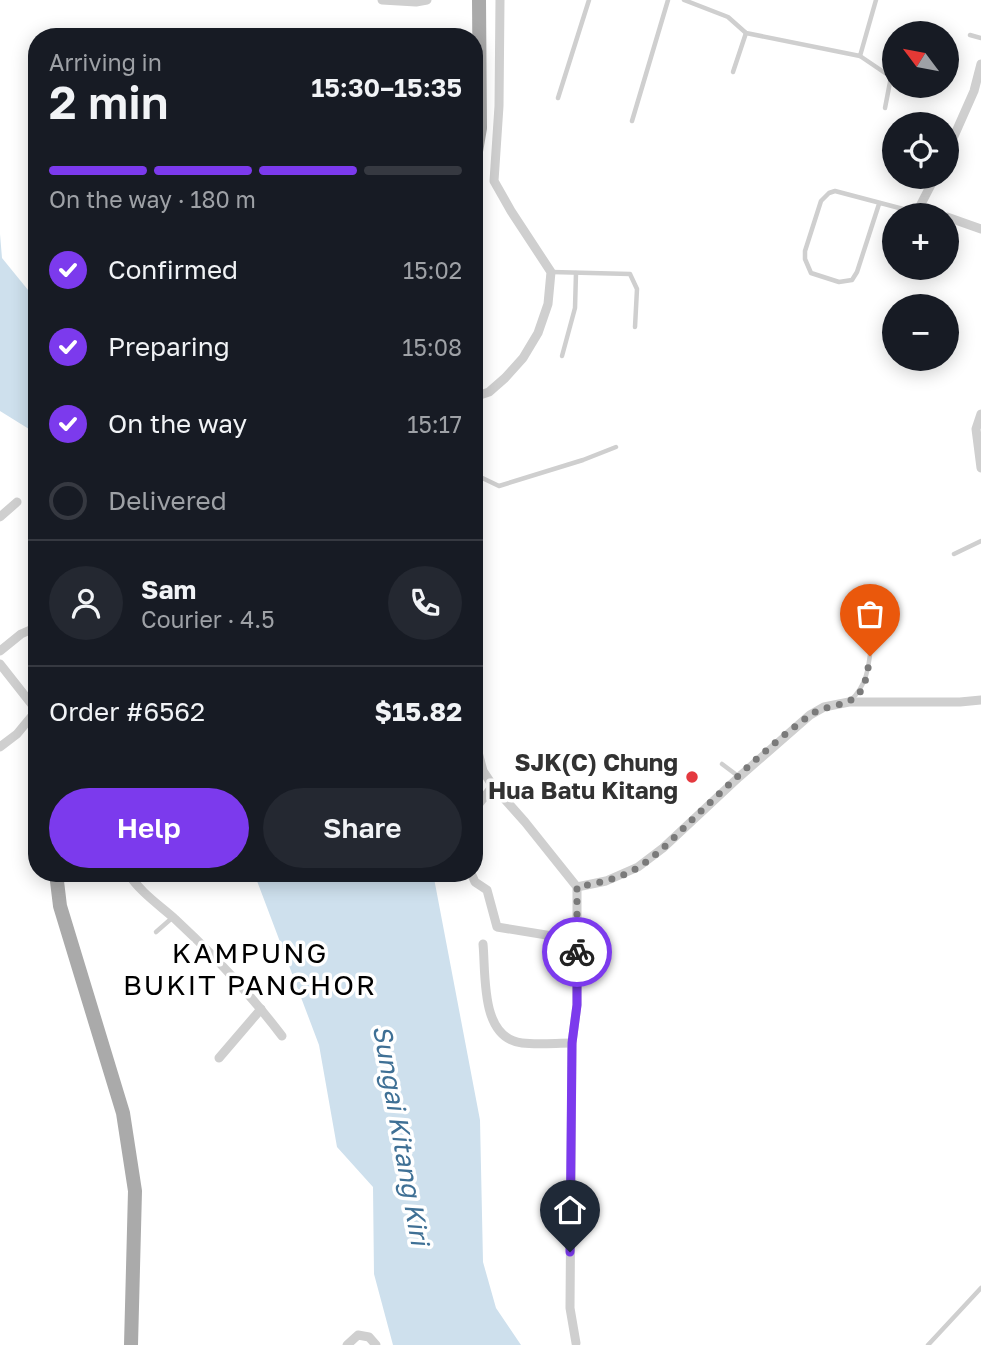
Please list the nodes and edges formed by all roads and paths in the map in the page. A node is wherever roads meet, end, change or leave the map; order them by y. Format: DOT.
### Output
graph roads {
  1 [pos="382,0"];
  2 [pos="428,0"];
  3 [pos="479,0"];
  4 [pos="500,0"];
  5 [pos="589,0"];
  6 [pos="668,0"];
  7 [pos="684,0"];
  8 [pos="876,0"];
  9 [pos="479,28"];
  10 [pos="746,33"];
  11 [pos="970,35"];
  12 [pos="981,38"];
  13 [pos="860,56"];
  14 [pos="981,64"];
  15 [pos="882,70"];
  16 [pos="733,72"];
  17 [pos="888,98"];
  18 [pos="558,99"];
  19 [pos="885,108"];
  20 [pos="632,121"];
  21 [pos="959,125"];
  22 [pos="879,204"];
  23 [pos="882,205"];
  24 [pos="959,222"];
  25 [pos="981,229"];
  26 [pos="551,272"];
  27 [pos="576,273"];
  28 [pos="635,327"];
  29 [pos="562,356"];
  30 [pos="483,393"];
  31 [pos="981,414"];
  32 [pos="616,447"];
  33 [pos="981,468"];
  34 [pos="483,478"];
  35 [pos="17,502"];
  36 [pos="0,517"];
  37 [pos="981,541"];
  38 [pos="954,554"];
  39 [pos="28,631"];
  40 [pos="872,638"];
  41 [pos="0,651"];
  42 [pos="0,664"];
  43 [pos="981,700"];
  44 [pos="28,701"];
  45 [pos="849,702"];
  46 [pos="28,721"];
  47 [pos="0,747"];
  48 [pos="722,764"];
  49 [pos="483,771"];
  50 [pos="739,777"];
  51 [pos="493,786"];
  52 [pos="483,799"];
  53 [pos="57,882"];
  54 [pos="135,882"];
  55 [pos="475,882"];
  56 [pos="577,887"];
  57 [pos="173,917"];
  58 [pos="156,932"];
  59 [pos="576,940"];
  60 [pos="483,944"];
  61 [pos="261,1009"];
  62 [pos="282,1036"];
  63 [pos="572,1043"];
  64 [pos="219,1058"];
  65 [pos="981,1288"];
  66 [pos="576,1343"];
  67 [pos="131,1345"];
  68 [pos="347,1345"];
  69 [pos="376,1345"];
  70 [pos="928,1345"];
  1 -- 2 [label="street"];
  3 -- 9 [label="main road"];
  4 -- 26 [label="street"];
  5 -- 18 [label="lane"];
  6 -- 20 [label="lane"];
  7 -- 10 [label="lane"];
  8 -- 13 [label="lane"];
  10 -- 13 [label="lane"];
  10 -- 16 [label="lane"];
  11 -- 12 [label="lane"];
  13 -- 15 [label="lane"];
  14 -- 21 [label="street"];
  17 -- 19 [label="lane"];
  22 -- 22 [label="lane"];
  22 -- 23 [label="lane"];
  24 -- 25 [label="street"];
  26 -- 27 [label="lane"];
  26 -- 30 [label="street"];
  27 -- 28 [label="lane"];
  27 -- 29 [label="lane"];
  31 -- 33 [label="street"];
  32 -- 34 [label="lane"];
  35 -- 36 [label="street"];
  37 -- 38 [label="lane"];
  39 -- 41 [label="street"];
  40 -- 45 [label="lane"];
  42 -- 44 [label="street"];
  43 -- 45 [label="street"];
  45 -- 50 [label="street"];
  46 -- 47 [label="street"];
  48 -- 50 [label="lane"];
  49 -- 51 [label="street"];
  50 -- 56 [label="street"];
  51 -- 52 [label="street"];
  51 -- 56 [label="street"];
  53 -- 67 [label="main road"];
  54 -- 57 [label="street"];
  55 -- 59 [label="street"];
  56 -- 59 [label="street"];
  57 -- 58 [label="lane"];
  57 -- 61 [label="street"];
  59 -- 63 [label="street"];
  60 -- 63 [label="street"];
  61 -- 62 [label="street"];
  61 -- 64 [label="street"];
  63 -- 66 [label="street"];
  65 -- 70 [label="lane"];
  68 -- 69 [label="street"];
}
